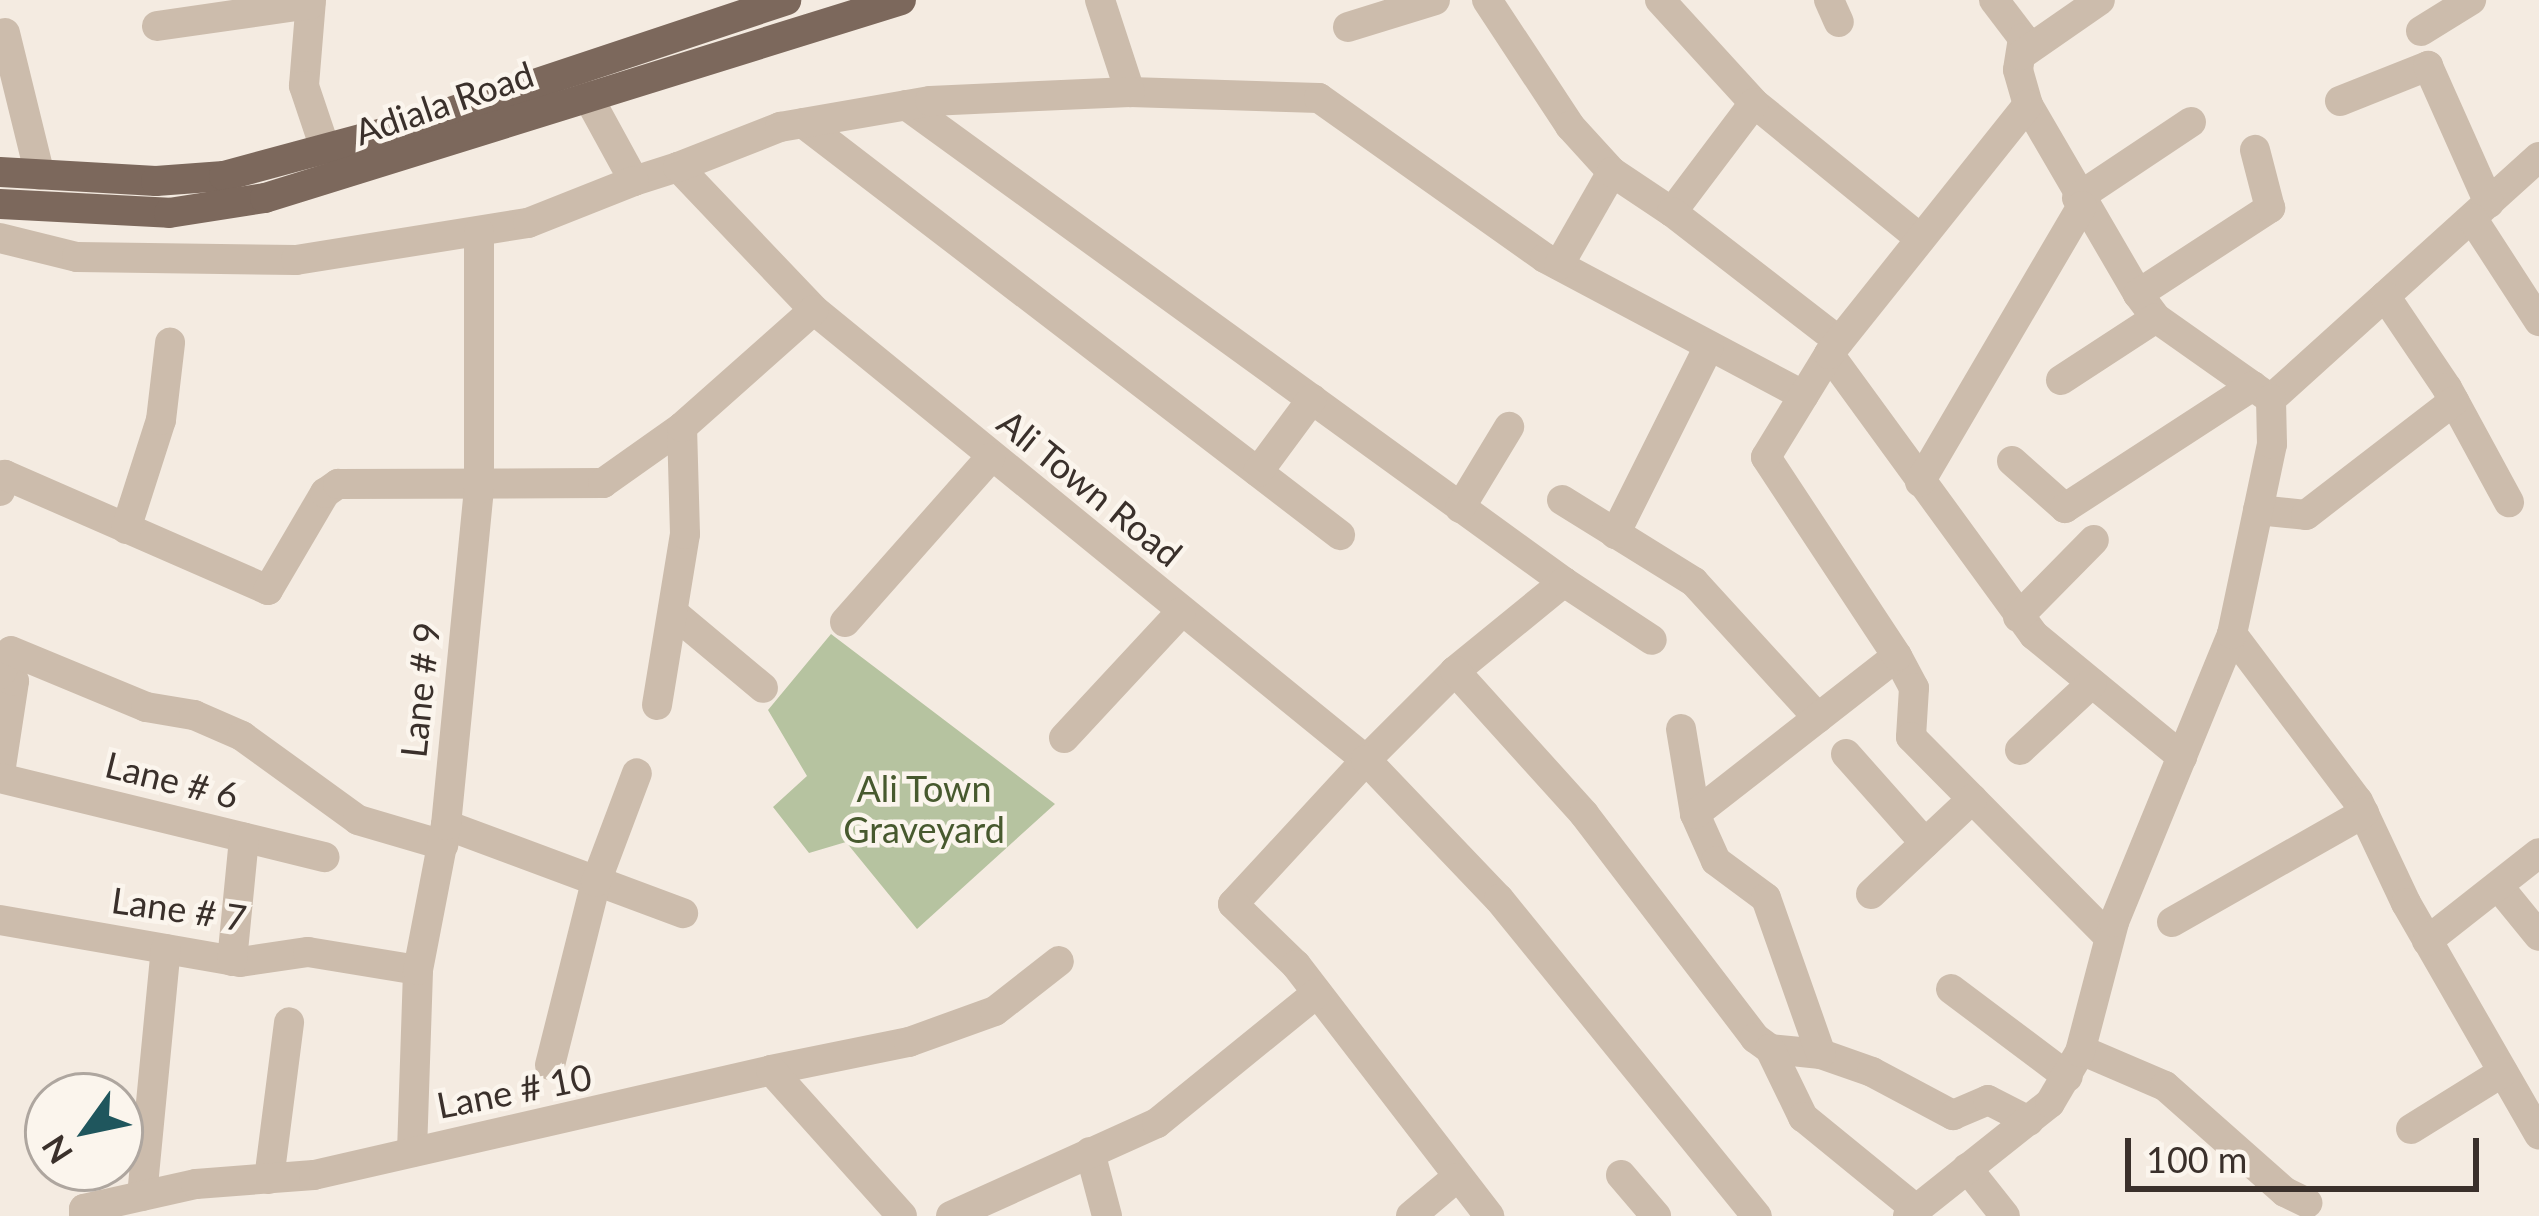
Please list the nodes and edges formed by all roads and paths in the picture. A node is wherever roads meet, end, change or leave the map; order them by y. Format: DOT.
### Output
graph roads {
  1 [pos="786,0"];
  2 [pos="1100,0"];
  3 [pos="1435,0"];
  4 [pos="1487,0"];
  5 [pos="1660,0"];
  6 [pos="1994,0"];
  7 [pos="2100,0"];
  8 [pos="2471,0"];
  9 [pos="310,2"];
  10 [pos="889,2"];
  11 [pos="716,10"];
  12 [pos="157,26"];
  13 [pos="1348,27"];
  14 [pos="2421,31"];
  15 [pos="5,33"];
  16 [pos="2020,55"];
  17 [pos="1130,92"];
  18 [pos="587,95"];
  19 [pos="2340,101"];
  20 [pos="1754,103"];
  21 [pos="906,105"];
  22 [pos="2028,105"];
  23 [pos="2191,122"];
  24 [pos="803,123"];
  25 [pos="323,149"];
  26 [pos="2254,149"];
  27 [pos="2539,157"];
  28 [pos="678,167"];
  29 [pos="0,172"];
  30 [pos="1612,172"];
  31 [pos="40,175"];
  32 [pos="337,180"];
  33 [pos="634,181"];
  34 [pos="2079,202"];
  35 [pos="0,204"];
  36 [pos="2480,210"];
  37 [pos="1672,212"];
  38 [pos="479,232"];
  39 [pos="0,238"];
  40 [pos="1921,239"];
  41 [pos="1559,265"];
  42 [pos="2385,296"];
  43 [pos="2147,306"];
  44 [pos="814,310"];
  45 [pos="2539,321"];
  46 [pos="170,343"];
  47 [pos="1709,346"];
  48 [pos="1834,347"];
  49 [pos="2061,380"];
  50 [pos="2262,393"];
  51 [pos="1804,396"];
  52 [pos="1312,399"];
  53 [pos="2454,401"];
  54 [pos="682,427"];
  55 [pos="1509,427"];
  56 [pos="989,458"];
  57 [pos="2012,461"];
  58 [pos="1258,472"];
  59 [pos="1920,482"];
  60 [pos="479,489"];
  61 [pos="0,491"];
  62 [pos="1562,500"];
  63 [pos="2509,502"];
  64 [pos="1460,508"];
  65 [pos="2258,510"];
  66 [pos="126,529"];
  67 [pos="1615,534"];
  68 [pos="1340,535"];
  69 [pos="2094,540"];
  70 [pos="1564,582"];
  71 [pos="1181,612"];
  72 [pos="677,616"];
  73 [pos="2018,617"];
  74 [pos="845,622"];
  75 [pos="2232,634"];
  76 [pos="1652,640"];
  77 [pos="1897,656"];
  78 [pos="1455,671"];
  79 [pos="0,674"];
  80 [pos="2092,683"];
  81 [pos="763,688"];
  82 [pos="657,705"];
  83 [pos="1818,718"];
  84 [pos="1681,729"];
  85 [pos="1064,738"];
  86 [pos="2020,750"];
  87 [pos="1846,754"];
  88 [pos="2182,757"];
  89 [pos="1366,760"];
  90 [pos="637,772"];
  91 [pos="0,776"];
  92 [pos="1972,799"];
  93 [pos="2364,813"];
  94 [pos="1695,814"];
  95 [pos="444,835"];
  96 [pos="244,838"];
  97 [pos="1925,843"];
  98 [pos="2539,853"];
  99 [pos="325,857"];
  100 [pos="596,881"];
  101 [pos="2499,887"];
  102 [pos="1871,894"];
  103 [pos="682,913"];
  104 [pos="0,920"];
  105 [pos="2172,922"];
  106 [pos="2539,936"];
  107 [pos="2109,937"];
  108 [pos="2427,941"];
  109 [pos="166,949"];
  110 [pos="232,961"];
  111 [pos="1059,961"];
  112 [pos="418,970"];
  113 [pos="1951,989"];
  114 [pos="1317,993"];
  115 [pos="289,1022"];
  116 [pos="1770,1049"];
  117 [pos="1821,1054"];
  118 [pos="2074,1064"];
  119 [pos="550,1065"];
  120 [pos="771,1070"];
  121 [pos="2503,1072"];
  122 [pos="2029,1121"];
  123 [pos="2411,1129"];
  124 [pos="2539,1134"];
  125 [pos="412,1152"];
  126 [pos="1090,1152"];
  127 [pos="1967,1168"];
  128 [pos="1621,1175"];
  129 [pos="1456,1178"];
  130 [pos="269,1179"];
  131 [pos="142,1196"];
  132 [pos="2308,1203"];
  133 [pos="1912,1212"];
  134 [pos="83,1216"];
  135 [pos="902,1216"];
  136 [pos="950,1216"];
  137 [pos="1107,1216"];
  138 [pos="1411,1216"];
  139 [pos="1489,1216"];
  140 [pos="1656,1216"];
  141 [pos="1757,1216"];
  142 [pos="2005,1216"];
  1 -- 11 [label="main road"];
  2 -- 17 [label="street"];
  3 -- 13 [label="street"];
  4 -- 30 [label="street"];
  5 -- 20 [label="street"];
  6 -- 16 [label="street"];
  7 -- 16 [label="street"];
  8 -- 14 [label="street"];
  9 -- 12 [label="street"];
  9 -- 25 [label="street"];
  10 -- 18 [label="main road, Adiala Road"];
  11 -- 25 [label="main road"];
  15 -- 31 [label="street"];
  16 -- 22 [label="street"];
  17 -- 21 [label="street"];
  17 -- 41 [label="street"];
  18 -- 32 [label="main road, Adiala Road"];
  18 -- 33 [label="street"];
  19 -- 36 [label="street"];
  20 -- 37 [label="street"];
  20 -- 40 [label="street"];
  21 -- 24 [label="street"];
  21 -- 52 [label="street"];
  22 -- 34 [label="street"];
  22 -- 40 [label="street"];
  23 -- 34 [label="street"];
  24 -- 28 [label="street"];
  24 -- 58 [label="street"];
  25 -- 31 [label="main road"];
  25 -- 32 [label="street"];
  26 -- 43 [label="street"];
  27 -- 36 [label="street"];
  28 -- 33 [label="street"];
  28 -- 44 [label="street, Ali Town Road"];
  29 -- 31 [label="main road"];
  30 -- 37 [label="street"];
  30 -- 41 [label="street"];
  32 -- 35 [label="main road, Adiala Road"];
  33 -- 38 [label="street"];
  34 -- 43 [label="street"];
  34 -- 59 [label="street"];
  36 -- 42 [label="street"];
  36 -- 45 [label="street"];
  37 -- 48 [label="street"];
  38 -- 39 [label="street"];
  38 -- 60 [label="street, Lane # 9"];
  40 -- 48 [label="street"];
  41 -- 47 [label="street"];
  42 -- 50 [label="street"];
  42 -- 53 [label="street"];
  43 -- 49 [label="street"];
  43 -- 50 [label="street"];
  44 -- 54 [label="street"];
  44 -- 56 [label="street, Ali Town Road"];
  46 -- 66 [label="street"];
  47 -- 51 [label="street"];
  47 -- 67 [label="street"];
  48 -- 51 [label="street"];
  48 -- 59 [label="street"];
  50 -- 57 [label="street"];
  50 -- 65 [label="street"];
  51 -- 77 [label="street"];
  52 -- 58 [label="street"];
  52 -- 64 [label="street"];
  53 -- 63 [label="street"];
  53 -- 65 [label="street"];
  54 -- 60 [label="street"];
  54 -- 72 [label="street"];
  55 -- 64 [label="street"];
  56 -- 71 [label="street, Ali Town Road"];
  56 -- 74 [label="street"];
  58 -- 68 [label="street"];
  59 -- 73 [label="street"];
  60 -- 66 [label="street"];
  60 -- 95 [label="street, Lane # 9"];
  61 -- 66 [label="street"];
  62 -- 67 [label="street"];
  64 -- 70 [label="street"];
  65 -- 75 [label="street"];
  67 -- 83 [label="street"];
  69 -- 73 [label="street"];
  70 -- 76 [label="street"];
  70 -- 78 [label="street"];
  71 -- 85 [label="street"];
  71 -- 89 [label="street, Ali Town Road"];
  72 -- 81 [label="street"];
  72 -- 82 [label="street"];
  73 -- 80 [label="street"];
  75 -- 88 [label="street"];
  75 -- 93 [label="street"];
  77 -- 83 [label="street"];
  77 -- 92 [label="street"];
  78 -- 89 [label="street"];
  78 -- 116 [label="street"];
  79 -- 91 [label="street"];
  79 -- 95 [label="street"];
  80 -- 86 [label="street"];
  80 -- 88 [label="street"];
  83 -- 94 [label="street"];
  84 -- 94 [label="street"];
  87 -- 97 [label="street"];
  88 -- 107 [label="street"];
  89 -- 114 [label="street"];
  89 -- 141 [label="street, Ali Town Road"];
  90 -- 100 [label="street"];
  91 -- 96 [label="street, Lane # 6"];
  92 -- 97 [label="street"];
  92 -- 107 [label="street"];
  93 -- 105 [label="street"];
  93 -- 108 [label="street"];
  94 -- 117 [label="street"];
  95 -- 100 [label="street"];
  95 -- 112 [label="street, Lane # 9"];
  96 -- 99 [label="street, Lane # 6"];
  96 -- 110 [label="street"];
  97 -- 102 [label="street"];
  98 -- 101 [label="street"];
  100 -- 103 [label="street"];
  100 -- 119 [label="street"];
  101 -- 106 [label="street"];
  101 -- 108 [label="street"];
  104 -- 109 [label="street, Lane # 7"];
  107 -- 118 [label="street"];
  108 -- 121 [label="street"];
  109 -- 110 [label="street, Lane # 7"];
  109 -- 131 [label="street"];
  110 -- 112 [label="street, Lane # 7"];
  111 -- 120 [label="street, Lane # 10"];
  112 -- 125 [label="street, Lane # 9"];
  113 -- 118 [label="street"];
  114 -- 126 [label="street"];
  114 -- 129 [label="street"];
  115 -- 130 [label="street"];
  116 -- 117 [label="street"];
  116 -- 133 [label="street"];
  117 -- 122 [label="street"];
  118 -- 122 [label="street"];
  118 -- 132 [label="street"];
  120 -- 125 [label="street, Lane # 10"];
  120 -- 135 [label="street"];
  121 -- 123 [label="street"];
  121 -- 124 [label="street"];
  122 -- 127 [label="street"];
  125 -- 130 [label="street, Lane # 10"];
  126 -- 136 [label="street"];
  126 -- 137 [label="street"];
  127 -- 133 [label="street"];
  127 -- 142 [label="street"];
  128 -- 140 [label="street"];
  129 -- 138 [label="street"];
  129 -- 139 [label="street"];
  130 -- 131 [label="street, Lane # 10"];
  131 -- 134 [label="street, Lane # 10"];
}
